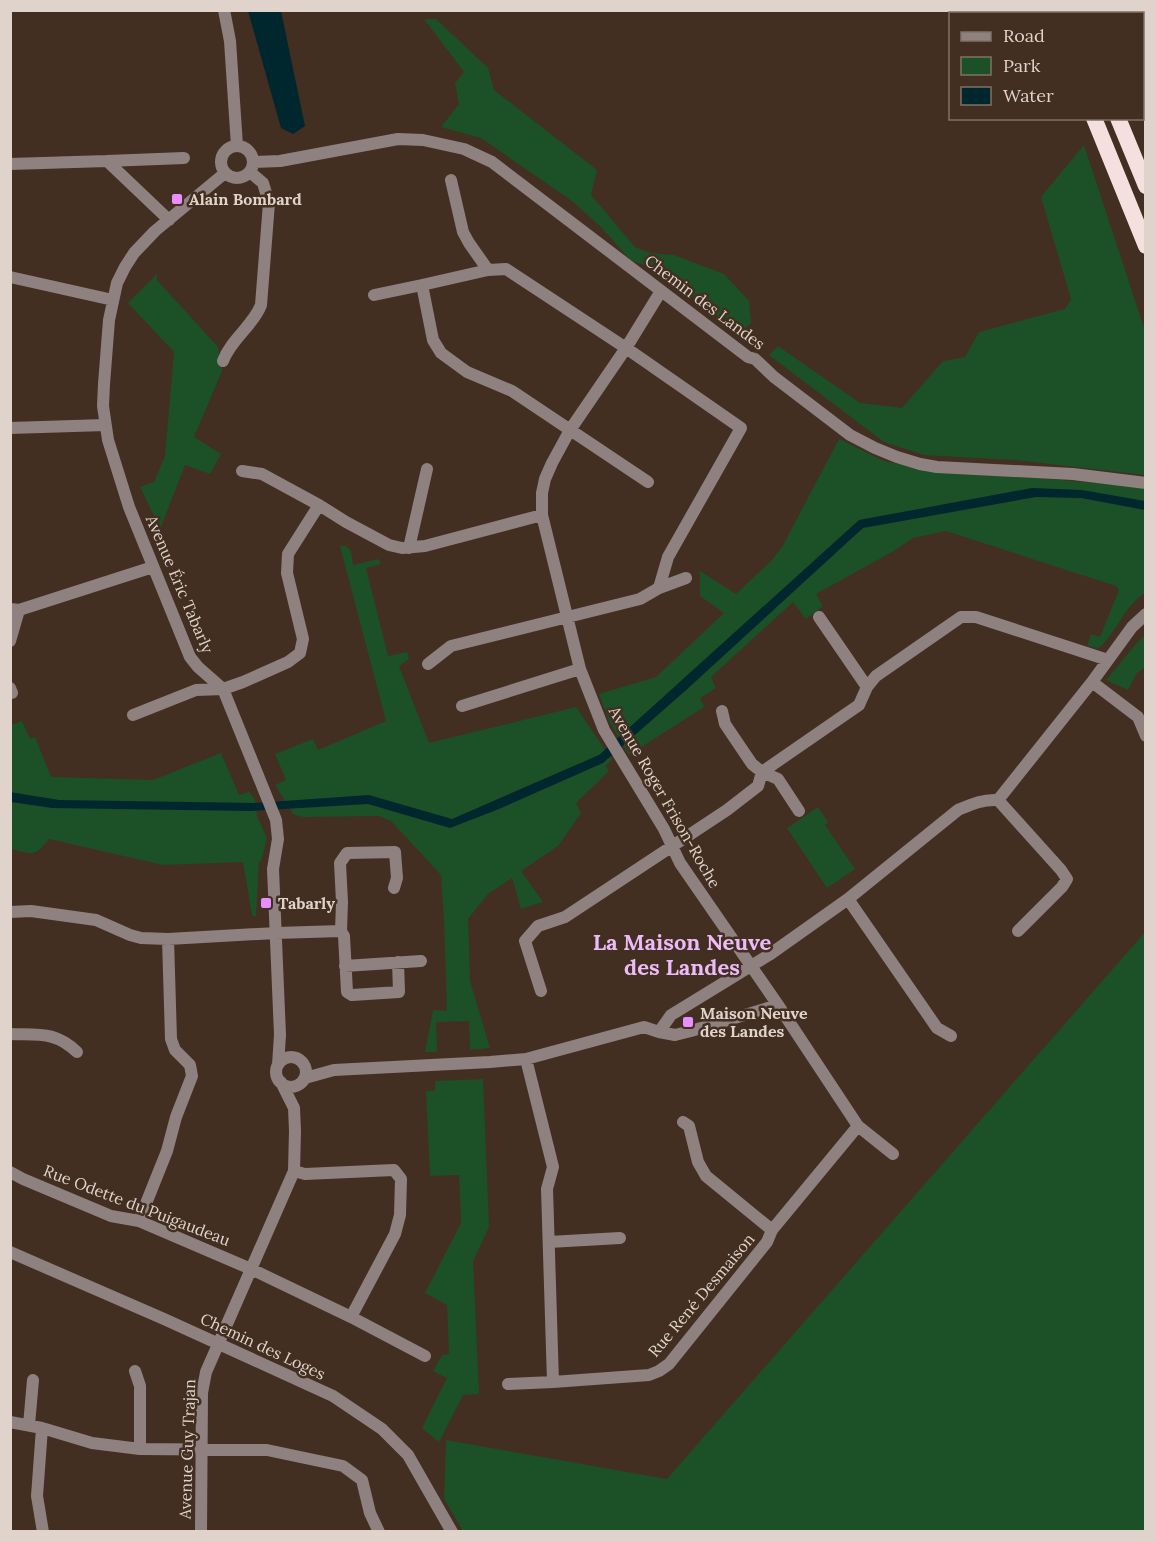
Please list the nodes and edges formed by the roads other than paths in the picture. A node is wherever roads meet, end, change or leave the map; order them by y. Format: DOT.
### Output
graph roads {
  1 [pos="224,10"];
  2 [pos="1095,120"];
  3 [pos="1119,120"];
  4 [pos="237,146"];
  5 [pos="184,158"];
  6 [pos="106,161"];
  7 [pos="10,164"];
  8 [pos="252,167"];
  9 [pos="225,173"];
  10 [pos="451,180"];
  11 [pos="1146,186"];
  12 [pos="169,220"];
  13 [pos="1146,246"];
  14 [pos="488,270"];
  15 [pos="10,277"];
  16 [pos="422,285"];
  17 [pos="661,291"];
  18 [pos="374,295"];
  19 [pos="113,300"];
  20 [pos="626,348"];
  21 [pos="223,361"];
  22 [pos="105,425"];
  23 [pos="10,428"];
  24 [pos="570,430"];
  25 [pos="427,469"];
  26 [pos="242,471"];
  27 [pos="648,482"];
  28 [pos="1146,483"];
  29 [pos="319,505"];
  30 [pos="543,515"];
  31 [pos="409,548"];
  32 [pos="153,567"];
  33 [pos="686,579"];
  34 [pos="659,588"];
  35 [pos="15,610"];
  36 [pos="1146,614"];
  37 [pos="568,617"];
  38 [pos="819,617"];
  39 [pos="10,641"];
  40 [pos="1108,660"];
  41 [pos="428,664"];
  42 [pos="580,669"];
  43 [pos="1092,682"];
  44 [pos="867,687"];
  45 [pos="224,689"];
  46 [pos="462,706"];
  47 [pos="722,711"];
  48 [pos="133,715"];
  49 [pos="1146,736"];
  50 [pos="762,772"];
  51 [pos="998,800"];
  52 [pos="799,811"];
  53 [pos="673,845"];
  54 [pos="394,888"];
  55 [pos="848,899"];
  56 [pos="10,912"];
  57 [pos="1018,931"];
  58 [pos="341,932"];
  59 [pos="276,933"];
  60 [pos="168,939"];
  61 [pos="421,961"];
  62 [pos="398,962"];
  63 [pos="345,966"];
  64 [pos="751,966"];
  65 [pos="541,992"];
  66 [pos="778,1005"];
  67 [pos="659,1032"];
  68 [pos="10,1034"];
  69 [pos="280,1035"];
  70 [pos="951,1036"];
  71 [pos="77,1052"];
  72 [pos="526,1059"];
  73 [pos="299,1060"];
  74 [pos="278,1065"];
  75 [pos="334,1070"];
  76 [pos="303,1080"];
  77 [pos="281,1082"];
  78 [pos="294,1108"];
  79 [pos="683,1122"];
  80 [pos="858,1126"];
  81 [pos="892,1154"];
  82 [pos="294,1171"];
  83 [pos="10,1172"];
  84 [pos="139,1221"];
  85 [pos="772,1230"];
  86 [pos="620,1238"];
  87 [pos="549,1242"];
  88 [pos="10,1252"];
  89 [pos="251,1269"];
  90 [pos="351,1317"];
  91 [pos="217,1344"];
  92 [pos="425,1356"];
  93 [pos="135,1371"];
  94 [pos="33,1380"];
  95 [pos="553,1382"];
  96 [pos="508,1384"];
  97 [pos="10,1422"];
  98 [pos="29,1425"];
  99 [pos="42,1428"];
  100 [pos="140,1449"];
  101 [pos="203,1449"];
  102 [pos="43,1532"];
  103 [pos="201,1532"];
  104 [pos="379,1532"];
  105 [pos="452,1532"];
  1 -- 4 [label="street"];
  2 -- 13 [label="highway"];
  3 -- 11 [label="highway"];
  4 -- 8 [label="street"];
  4 -- 9 [label="street"];
  5 -- 6 [label="street"];
  6 -- 7 [label="street"];
  6 -- 12 [label="street"];
  8 -- 9 [label="street"];
  8 -- 17 [label="street, Chemin des Landes"];
  8 -- 21 [label="street"];
  9 -- 12 [label="street, Avenue Éric Tabarly"];
  10 -- 14 [label="street"];
  12 -- 19 [label="street, Avenue Éric Tabarly"];
  14 -- 16 [label="street"];
  14 -- 20 [label="street"];
  15 -- 19 [label="street"];
  16 -- 18 [label="street"];
  16 -- 24 [label="street"];
  17 -- 20 [label="street, Avenue Roger Frison-Roche"];
  17 -- 28 [label="street, Chemin des Landes"];
  19 -- 22 [label="street, Avenue Éric Tabarly"];
  20 -- 24 [label="street, Avenue Roger Frison-Roche"];
  20 -- 34 [label="street"];
  22 -- 23 [label="street"];
  22 -- 32 [label="street, Avenue Éric Tabarly"];
  24 -- 27 [label="street"];
  24 -- 30 [label="street, Avenue Roger Frison-Roche"];
  25 -- 31 [label="street"];
  26 -- 29 [label="street"];
  29 -- 31 [label="street"];
  29 -- 45 [label="street"];
  30 -- 31 [label="street"];
  30 -- 37 [label="street, Avenue Roger Frison-Roche"];
  32 -- 35 [label="street"];
  32 -- 45 [label="street, Avenue Éric Tabarly"];
  33 -- 34 [label="street"];
  34 -- 37 [label="street"];
  35 -- 39 [label="street"];
  36 -- 40 [label="street"];
  37 -- 41 [label="street"];
  37 -- 42 [label="street, Avenue Roger Frison-Roche"];
  38 -- 44 [label="street"];
  40 -- 43 [label="street"];
  40 -- 44 [label="street"];
  42 -- 46 [label="street"];
  42 -- 53 [label="street, Avenue Roger Frison-Roche"];
  43 -- 49 [label="street"];
  43 -- 51 [label="street"];
  44 -- 50 [label="street"];
  45 -- 48 [label="street"];
  45 -- 59 [label="street, Avenue Éric Tabarly"];
  47 -- 50 [label="street"];
  50 -- 52 [label="street"];
  50 -- 53 [label="street"];
  51 -- 55 [label="street"];
  51 -- 57 [label="street"];
  53 -- 64 [label="street, Avenue Roger Frison-Roche"];
  53 -- 65 [label="street"];
  54 -- 58 [label="street"];
  55 -- 64 [label="street"];
  55 -- 70 [label="street"];
  56 -- 60 [label="street"];
  58 -- 59 [label="street"];
  58 -- 63 [label="street"];
  59 -- 60 [label="street"];
  59 -- 69 [label="street, Avenue Éric Tabarly"];
  60 -- 84 [label="street"];
  61 -- 62 [label="street"];
  62 -- 63 [label="street"];
  62 -- 63 [label="street"];
  64 -- 66 [label="street, Avenue Roger Frison-Roche"];
  64 -- 67 [label="street"];
  66 -- 67 [label="street"];
  66 -- 80 [label="street, Avenue Roger Frison-Roche"];
  67 -- 72 [label="street"];
  68 -- 71 [label="street"];
  69 -- 73 [label="street, Avenue Éric Tabarly"];
  69 -- 74 [label="street, Avenue Éric Tabarly"];
  72 -- 75 [label="street"];
  72 -- 87 [label="street"];
  73 -- 74 [label="street"];
  73 -- 75 [label="street"];
  73 -- 76 [label="street, Avenue Éric Tabarly"];
  74 -- 77 [label="street, Avenue Éric Tabarly"];
  75 -- 76 [label="street"];
  76 -- 77 [label="street"];
  76 -- 78 [label="street, Avenue Éric Tabarly"];
  77 -- 78 [label="street, Avenue Éric Tabarly"];
  78 -- 82 [label="street, Avenue Éric Tabarly"];
  79 -- 85 [label="street"];
  80 -- 81 [label="street, Avenue Roger Frison-Roche"];
  80 -- 85 [label="street, Rue René Desmaison"];
  82 -- 89 [label="street, Avenue Éric Tabarly"];
  82 -- 90 [label="street"];
  83 -- 84 [label="street, Rue Odette du Puigaudeau"];
  84 -- 89 [label="street, Rue Odette du Puigaudeau"];
  85 -- 95 [label="street, Rue René Desmaison"];
  86 -- 87 [label="street"];
  87 -- 95 [label="street"];
  88 -- 91 [label="street, Chemin des Loges"];
  89 -- 90 [label="street, Rue Odette du Puigaudeau"];
  89 -- 91 [label="street, Avenue Guy Trajan"];
  90 -- 92 [label="street, Rue Odette du Puigaudeau"];
  91 -- 101 [label="street, Avenue Guy Trajan"];
  91 -- 105 [label="street, Chemin des Loges"];
  93 -- 100 [label="street"];
  94 -- 98 [label="street"];
  95 -- 96 [label="street, Rue René Desmaison"];
  97 -- 98 [label="street"];
  98 -- 99 [label="street"];
  99 -- 100 [label="street"];
  99 -- 102 [label="street"];
  100 -- 101 [label="street"];
  101 -- 103 [label="street, Avenue Guy Trajan"];
  101 -- 104 [label="street"];
}
